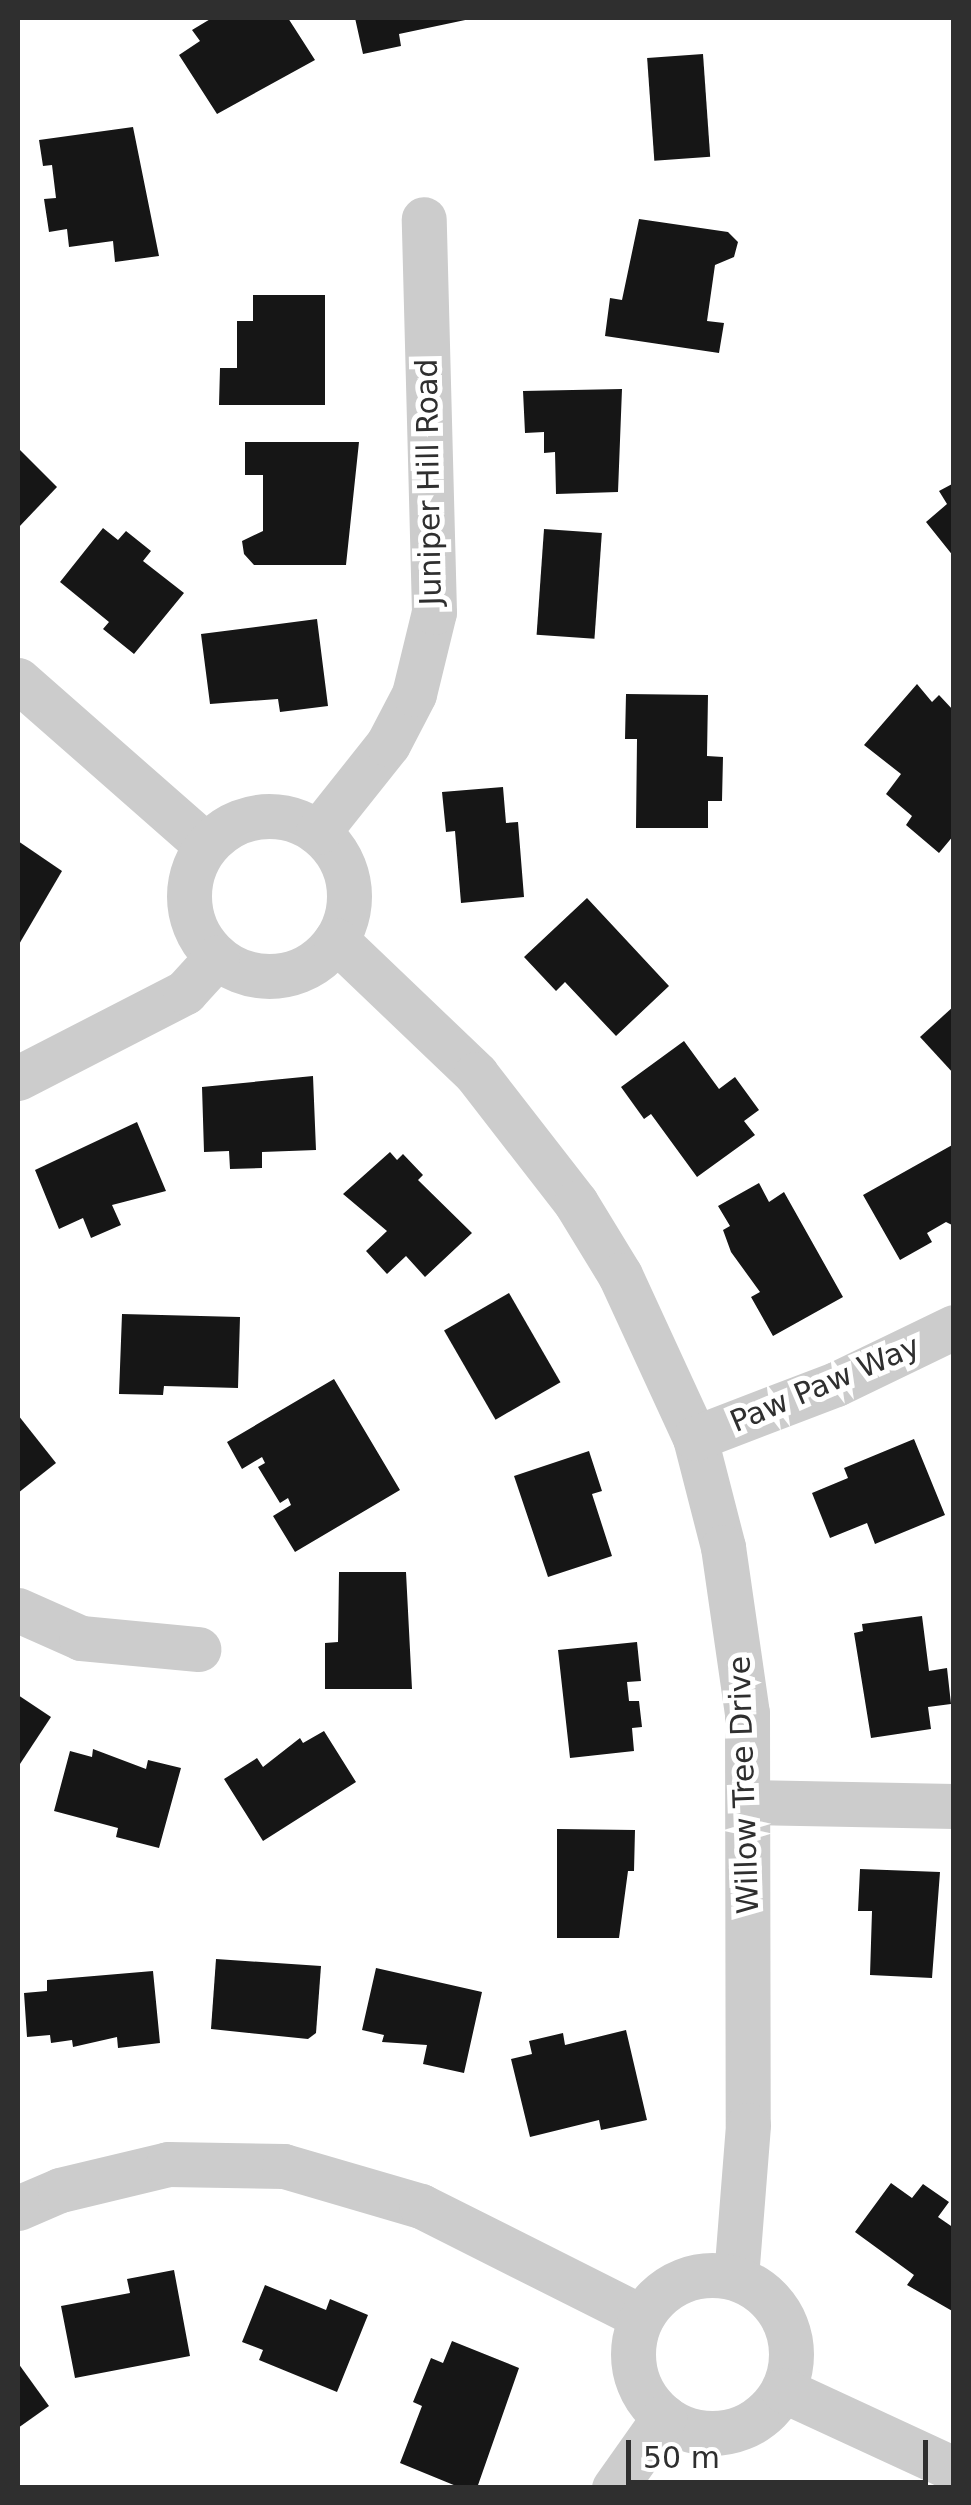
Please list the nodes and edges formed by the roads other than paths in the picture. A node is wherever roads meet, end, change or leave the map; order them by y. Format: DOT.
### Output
graph roads {
  1 [pos="424,219"];
  2 [pos="18,680"];
  3 [pos="318,832"];
  4 [pos="206,845"];
  5 [pos="336,940"];
  6 [pos="217,957"];
  7 [pos="18,1078"];
  8 [pos="954,1327"];
  9 [pos="695,1438"];
  10 [pos="18,1610"];
  11 [pos="198,1650"];
  12 [pos="749,1802"];
  13 [pos="954,1806"];
  14 [pos="18,2208"];
  15 [pos="736,2278"];
  16 [pos="642,2317"];
  17 [pos="783,2390"];
  18 [pos="664,2417"];
  19 [pos="954,2469"];
  20 [pos="614,2488"];
  1 -- 3 [label="street, Juniper Hill Road"];
  2 -- 4 [label="street"];
  3 -- 4 [label="street"];
  3 -- 5 [label="street"];
  4 -- 6 [label="street"];
  5 -- 6 [label="street"];
  5 -- 9 [label="street, Willow Tree Drive"];
  6 -- 7 [label="street"];
  8 -- 9 [label="street, Paw Paw Way"];
  9 -- 12 [label="street, Willow Tree Drive"];
  10 -- 11 [label="street"];
  12 -- 13 [label="street"];
  12 -- 15 [label="street, Willow Tree Drive"];
  14 -- 16 [label="street"];
  15 -- 16 [label="street"];
  15 -- 17 [label="street"];
  16 -- 18 [label="street"];
  17 -- 18 [label="street"];
  17 -- 19 [label="street"];
  18 -- 20 [label="street"];
}
